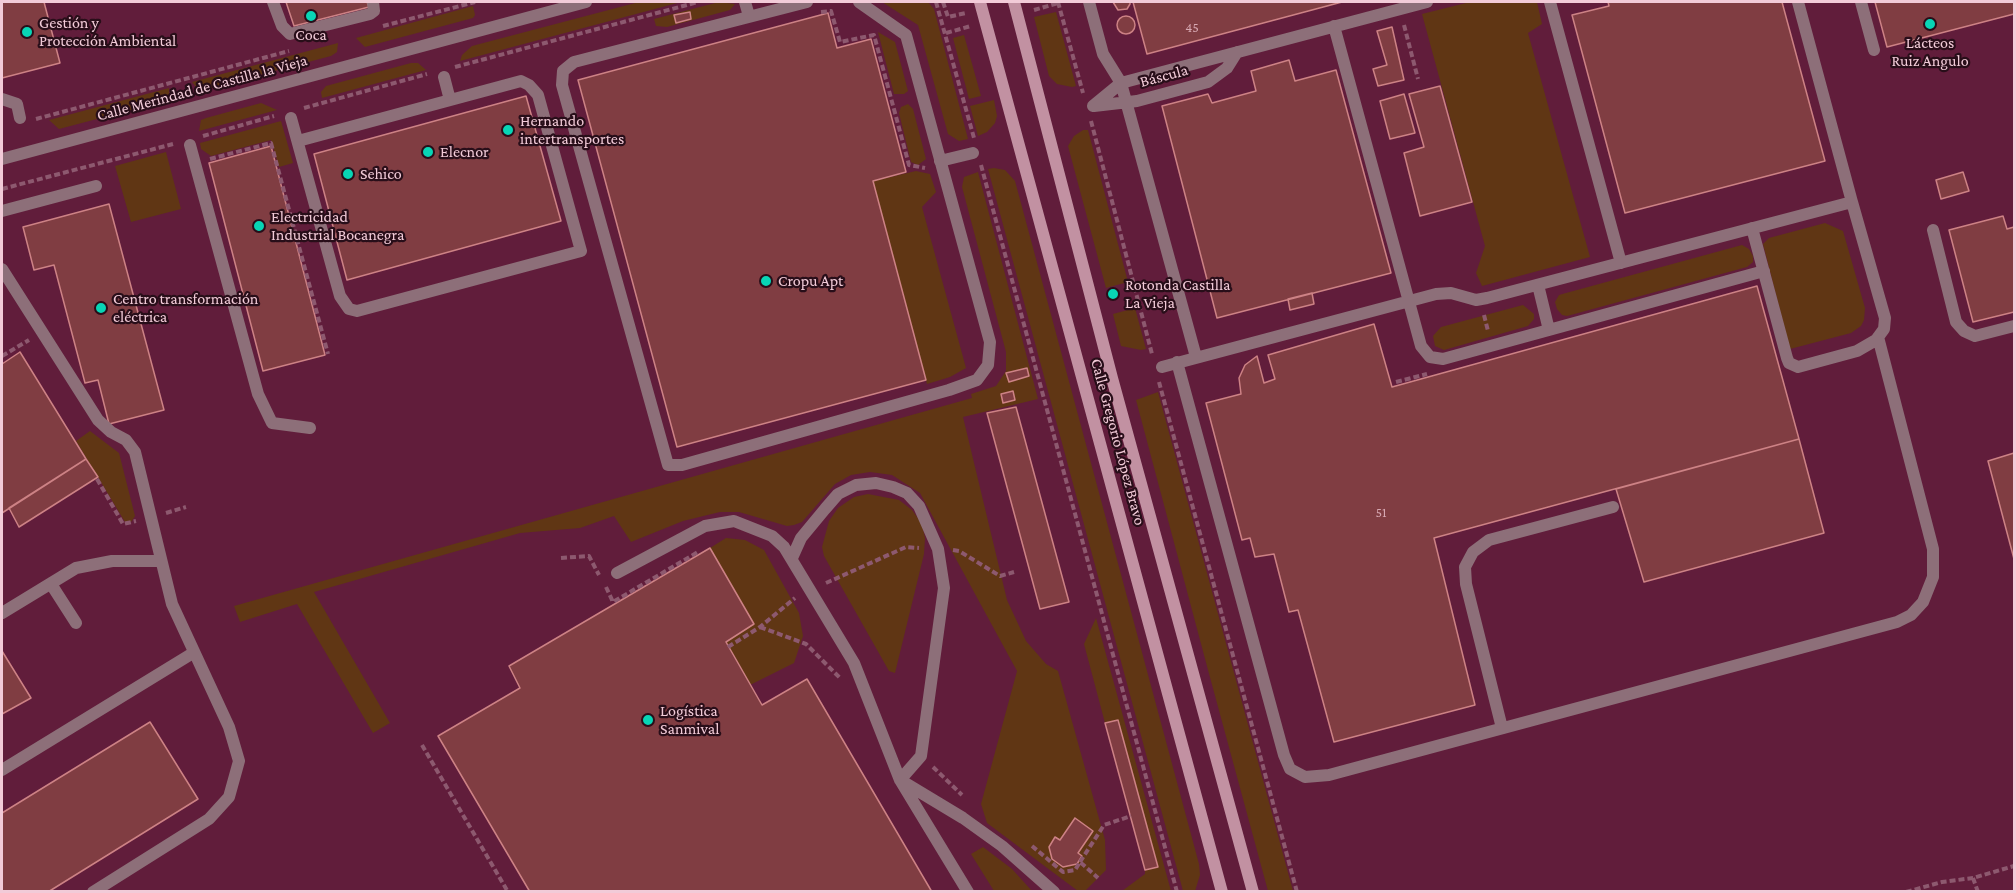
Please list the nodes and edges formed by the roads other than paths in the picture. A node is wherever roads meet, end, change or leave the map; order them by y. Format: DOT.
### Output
graph roads {
  1 [pos="273,2"];
  2 [pos="373,2"];
  3 [pos="586,2"];
  4 [pos="745,2"];
  5 [pos="807,2"];
  6 [pos="859,2"];
  7 [pos="980,2"];
  8 [pos="1014,2"];
  9 [pos="1089,2"];
  10 [pos="1427,2"];
  11 [pos="1550,2"];
  12 [pos="1798,2"];
  13 [pos="1861,2"];
  14 [pos="749,16"];
  15 [pos="1334,26"];
  16 [pos="1874,50"];
  17 [pos="1237,52"];
  18 [pos="440,75"];
  19 [pos="1121,83"];
  20 [pos="2,99"];
  21 [pos="450,100"];
  22 [pos="1132,102"];
  23 [pos="285,117"];
  24 [pos="25,119"];
  25 [pos="298,141"];
  26 [pos="184,144"];
  27 [pos="974,147"];
  28 [pos="2,159"];
  29 [pos="940,161"];
  30 [pos="96,186"];
  31 [pos="1852,202"];
  32 [pos="2,211"];
  33 [pos="1752,228"];
  34 [pos="1933,230"];
  35 [pos="1621,263"];
  36 [pos="2,269"];
  37 [pos="1764,271"];
  38 [pos="1538,285"];
  39 [pos="1409,300"];
  40 [pos="2014,326"];
  41 [pos="1550,330"];
  42 [pos="1878,336"];
  43 [pos="1196,357"];
  44 [pos="1177,362"];
  45 [pos="1162,367"];
  46 [pos="310,428"];
  47 [pos="1613,507"];
  48 [pos="792,558"];
  49 [pos="160,561"];
  50 [pos="616,573"];
  51 [pos="51,584"];
  52 [pos="2,613"];
  53 [pos="76,623"];
  54 [pos="193,653"];
  55 [pos="1502,728"];
  56 [pos="2,770"];
  57 [pos="900,780"];
  58 [pos="93,891"];
  59 [pos="968,891"];
  60 [pos="1054,891"];
  61 [pos="1222,891"];
  62 [pos="1253,891"];
  1 -- 2 [label="street"];
  3 -- 28 [label="street, Calle Merindad de Castilla la Vieja"];
  4 -- 14 [label="street"];
  5 -- 14 [label="street"];
  6 -- 29 [label="street"];
  7 -- 61 [label="main road, Calle Gregorio López Bravo"];
  8 -- 62 [label="main road, Calle Gregorio López Bravo"];
  9 -- 19 [label="street"];
  10 -- 15 [label="street"];
  11 -- 35 [label="street"];
  12 -- 31 [label="street"];
  13 -- 16 [label="street"];
  14 -- 29 [label="street"];
  15 -- 17 [label="street"];
  15 -- 39 [label="street"];
  17 -- 19 [label="street"];
  17 -- 22 [label="street, Báscula"];
  18 -- 21 [label="street"];
  19 -- 22 [label="street"];
  19 -- 22 [label="street, Báscula"];
  20 -- 24 [label="street"];
  21 -- 25 [label="street"];
  21 -- 25 [label="street"];
  22 -- 43 [label="street"];
  23 -- 25 [label="street"];
  26 -- 46 [label="street"];
  27 -- 29 [label="street"];
  30 -- 32 [label="street"];
  31 -- 33 [label="street"];
  31 -- 42 [label="street"];
  33 -- 35 [label="street"];
  33 -- 37 [label="street"];
  34 -- 40 [label="street"];
  35 -- 38 [label="street"];
  36 -- 49 [label="street"];
  37 -- 41 [label="street"];
  37 -- 42 [label="street"];
  38 -- 39 [label="street"];
  38 -- 41 [label="street"];
  39 -- 41 [label="street"];
  39 -- 43 [label="street"];
  42 -- 55 [label="street"];
  43 -- 44 [label="street"];
  44 -- 45 [label="street"];
  44 -- 55 [label="street"];
  47 -- 55 [label="street"];
  48 -- 50 [label="street"];
  48 -- 57 [label="street"];
  48 -- 57 [label="street"];
  49 -- 51 [label="street"];
  49 -- 54 [label="street"];
  51 -- 52 [label="street"];
  51 -- 53 [label="street"];
  54 -- 56 [label="street"];
  54 -- 58 [label="street"];
  57 -- 59 [label="street"];
  57 -- 60 [label="street"];
}
